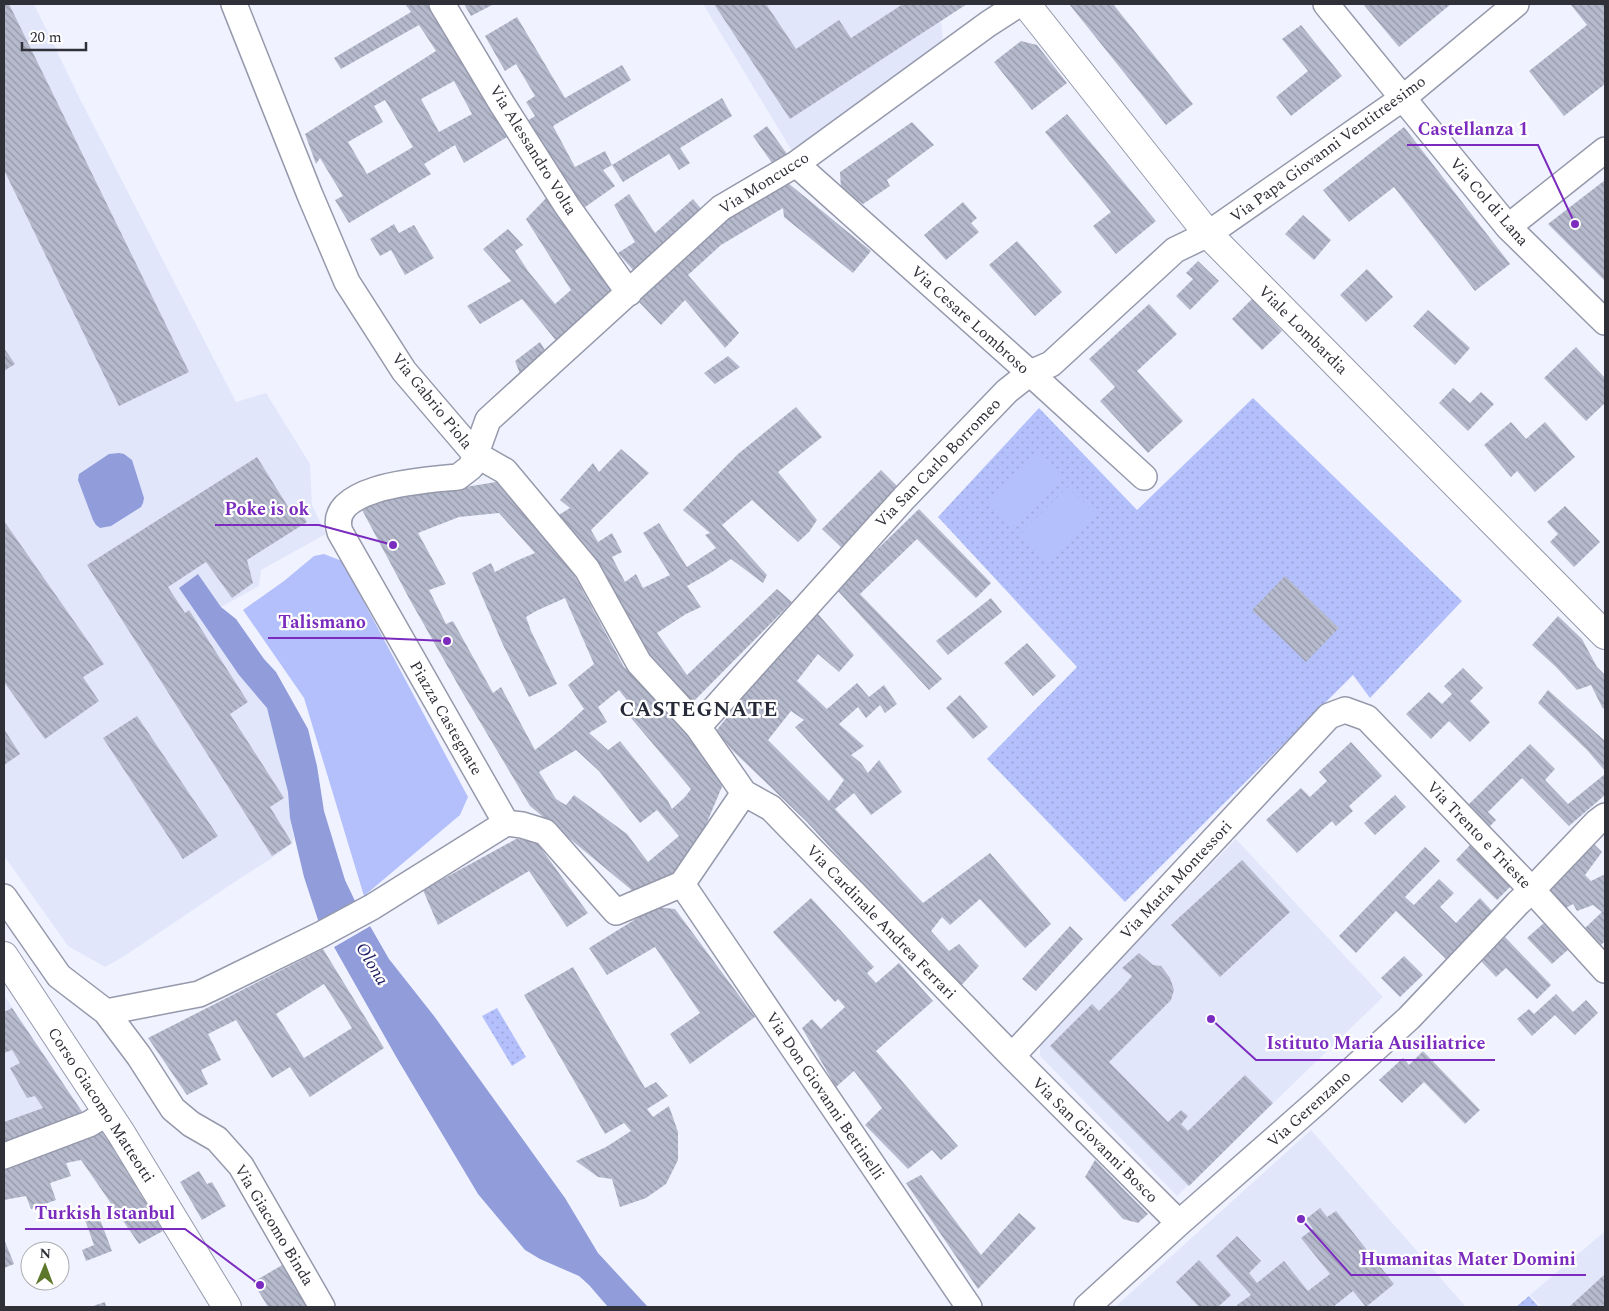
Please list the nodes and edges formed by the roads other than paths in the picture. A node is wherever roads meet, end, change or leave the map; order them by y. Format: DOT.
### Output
graph roads {
  1 [pos="235,4"];
  2 [pos="442,4"];
  3 [pos="1019,4"];
  4 [pos="1026,4"];
  5 [pos="1326,4"];
  6 [pos="1516,4"];
  7 [pos="1403,98"];
  8 [pos="1605,150"];
  9 [pos="796,164"];
  10 [pos="1508,227"];
  11 [pos="1208,234"];
  12 [pos="629,293"];
  13 [pos="1605,322"];
  14 [pos="1030,374"];
  15 [pos="475,454"];
  16 [pos="1144,477"];
  17 [pos="1605,635"];
  18 [pos="1344,710"];
  19 [pos="698,728"];
  20 [pos="744,793"];
  21 [pos="1605,816"];
  22 [pos="506,823"];
  23 [pos="682,884"];
  24 [pos="1532,890"];
  25 [pos="4,897"];
  26 [pos="4,956"];
  27 [pos="1605,970"];
  28 [pos="106,1012"];
  29 [pos="1012,1056"];
  30 [pos="107,1112"];
  31 [pos="4,1156"];
  32 [pos="1179,1223"];
  33 [pos="227,1307"];
  34 [pos="322,1307"];
  35 [pos="968,1307"];
  36 [pos="1087,1307"];
  1 -- 15 [label="street, Via Gabrio Piola"];
  2 -- 12 [label="street, Via Alessandro Volta"];
  3 -- 9 [label="street, Via Moncucco"];
  4 -- 11 [label="street, Viale Lombardia"];
  5 -- 7 [label="street, Via Col di Lana"];
  6 -- 7 [label="street, Via Papa Giovanni Ventitreesimo"];
  7 -- 10 [label="street, Via Col di Lana"];
  7 -- 11 [label="street, Via Papa Giovanni Ventitreesimo"];
  8 -- 10 [label="street"];
  9 -- 12 [label="street, Via Moncucco"];
  9 -- 14 [label="street, Via Cesare Lombroso"];
  10 -- 13 [label="street, Via Col di Lana"];
  11 -- 14 [label="street, Via San Carlo Borromeo"];
  11 -- 17 [label="street, Viale Lombardia"];
  12 -- 15 [label="street, Via Moncucco"];
  14 -- 16 [label="street, Via Cesare Lombroso"];
  14 -- 19 [label="street, Via San Carlo Borromeo"];
  15 -- 19 [label="street, Via Gabrio Piola"];
  15 -- 22 [label="street, Piazza Castegnate"];
  18 -- 24 [label="street, Via Trento e Trieste"];
  18 -- 29 [label="street, Via Maria Montessori"];
  19 -- 20 [label="street, Via Gabrio Piola"];
  20 -- 23 [label="street"];
  20 -- 29 [label="street, Via Cardinale Andrea Ferrari"];
  21 -- 24 [label="street, Via Gerenzano"];
  22 -- 23 [label="street"];
  22 -- 28 [label="street"];
  23 -- 35 [label="street, Via Don Giovanni Bettinelli"];
  24 -- 27 [label="street, Via Trento e Trieste"];
  24 -- 32 [label="street, Via Gerenzano"];
  25 -- 28 [label="street, Via Giacomo Binda"];
  26 -- 30 [label="street, Corso Giacomo Matteotti"];
  28 -- 34 [label="street, Via Giacomo Binda"];
  29 -- 32 [label="street, Via San Giovanni Bosco"];
  30 -- 31 [label="street"];
  30 -- 33 [label="street, Corso Giacomo Matteotti"];
  32 -- 36 [label="street, Via Gerenzano"];
}
